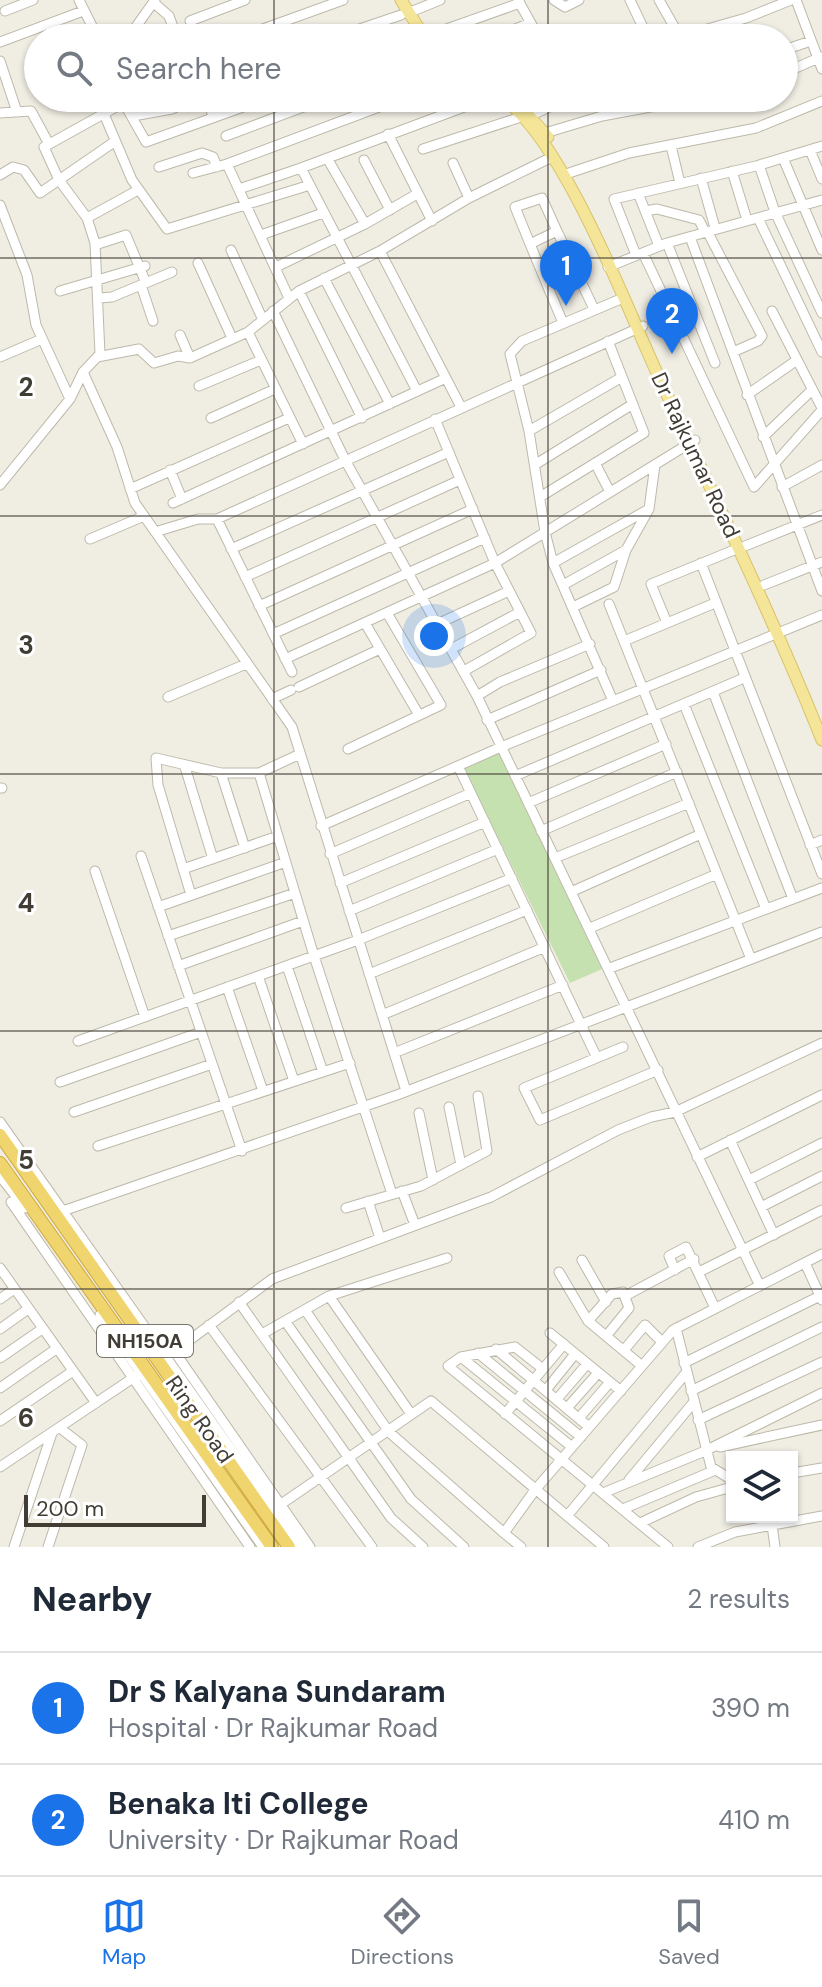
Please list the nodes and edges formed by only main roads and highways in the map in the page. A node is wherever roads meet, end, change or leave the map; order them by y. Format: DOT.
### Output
graph roads {
  1 [pos="393,0"];
  2 [pos="401,0"];
  3 [pos="405,14"];
  4 [pos="410,24"];
  5 [pos="413,24"];
  6 [pos="521,112"];
  7 [pos="523,112"];
  8 [pos="526,116"];
  9 [pos="611,266"];
  10 [pos="640,328"];
  11 [pos="742,547"];
  12 [pos="782,632"];
  13 [pos="822,724"];
  14 [pos="822,740"];
  15 [pos="0,1135"];
  16 [pos="0,1163"];
  17 [pos="154,1365"];
  18 [pos="272,1547"];
  19 [pos="289,1547"];
  1 -- 3 [label="main road"];
  2 -- 3 [label="main road"];
  3 -- 4 [label="main road"];
  3 -- 5 [label="main road"];
  6 -- 8 [label="main road, Dr Rajkumar Road"];
  7 -- 8 [label="main road, Dr Rajkumar Road"];
  8 -- 9 [label="main road, Dr Rajkumar Road"];
  8 -- 9 [label="main road, Dr Rajkumar Road"];
  9 -- 10 [label="main road, Dr Rajkumar Road"];
  9 -- 10 [label="main road, Dr Rajkumar Road"];
  10 -- 11 [label="main road, Dr Rajkumar Road"];
  11 -- 12 [label="main road, Dr Rajkumar Road"];
  11 -- 12 [label="main road, Dr Rajkumar Road"];
  12 -- 13 [label="main road, Dr Rajkumar Road"];
  12 -- 14 [label="main road, Dr Rajkumar Road"];
  15 -- 17 [label="highway, Ring Road / NH150A"];
  16 -- 17 [label="highway, Ring Road / NH150A"];
  17 -- 18 [label="highway, Ring Road / NH150A"];
  17 -- 19 [label="highway, Ring Road / NH150A"];
}
